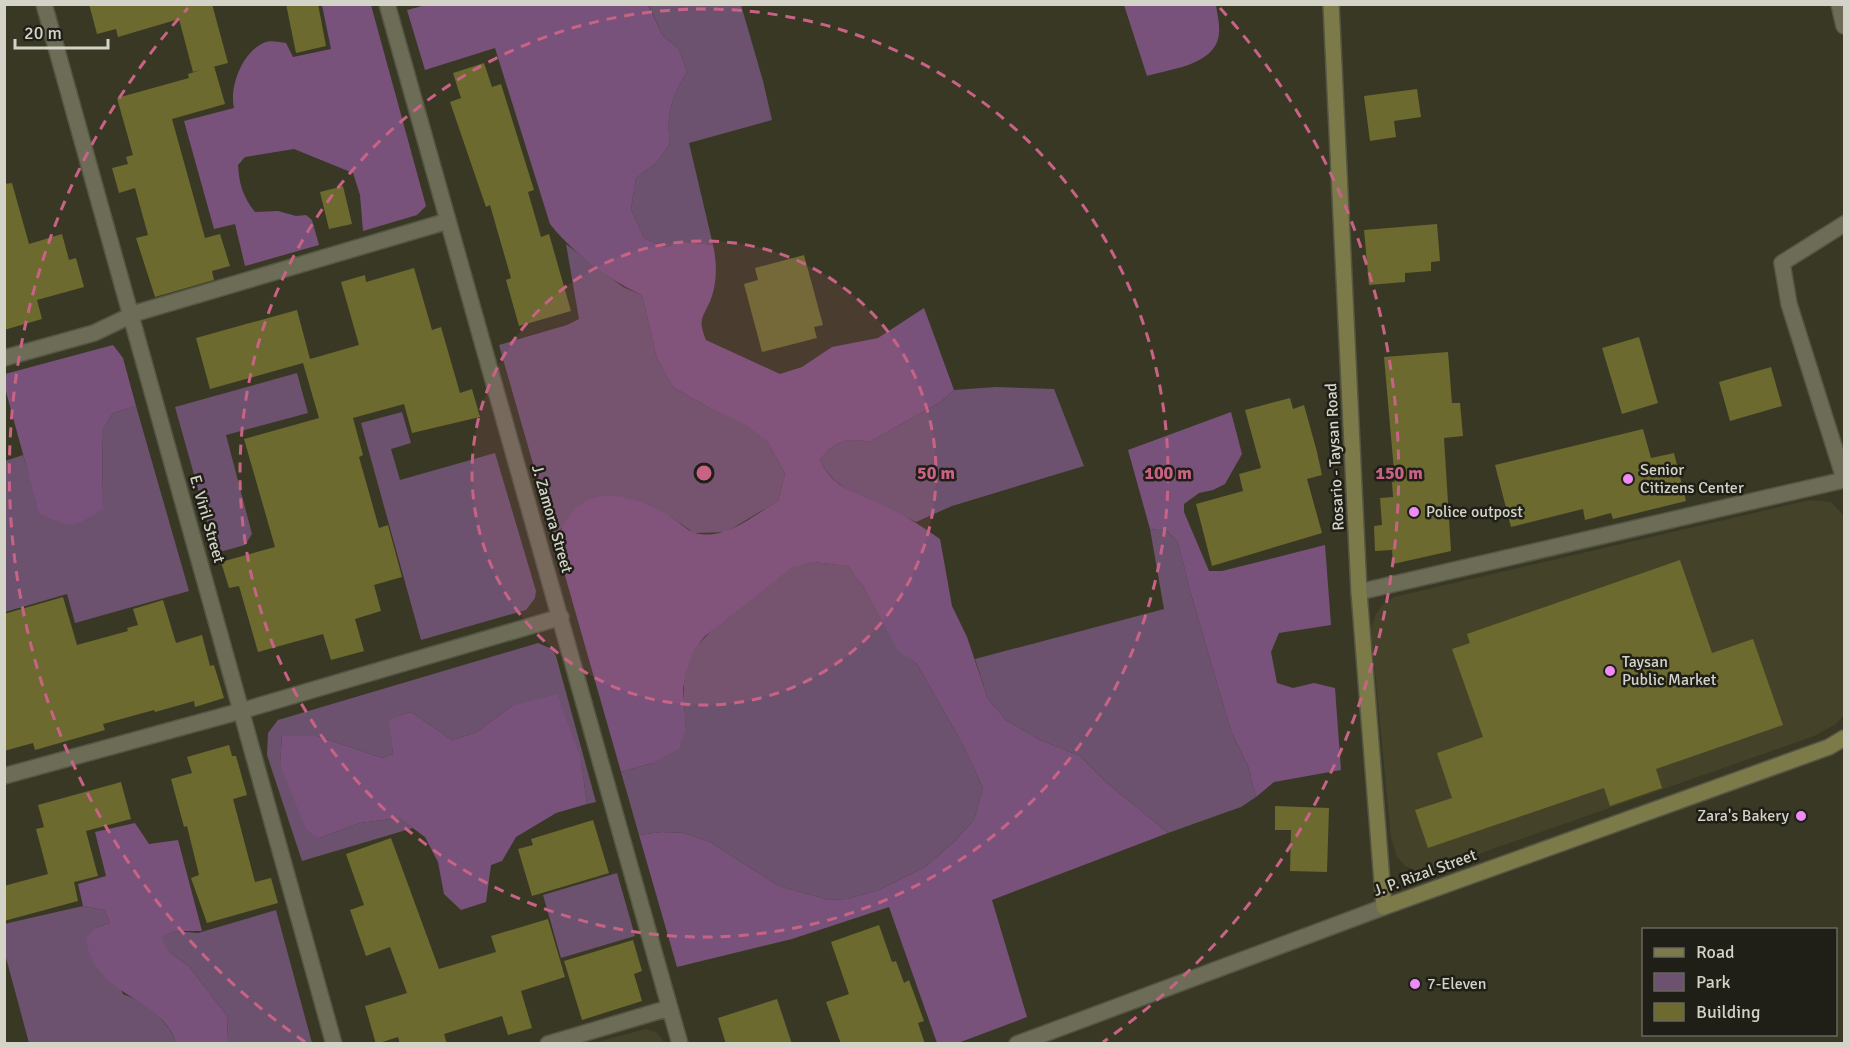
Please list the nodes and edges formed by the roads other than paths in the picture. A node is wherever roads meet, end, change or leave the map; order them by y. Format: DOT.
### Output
graph roads {
  1 [pos="44,4"];
  2 [pos="387,4"];
  3 [pos="1331,4"];
  4 [pos="1839,4"];
  5 [pos="1845,26"];
  6 [pos="448,221"];
  7 [pos="1845,224"];
  8 [pos="131,315"];
  9 [pos="4,358"];
  10 [pos="1845,479"];
  11 [pos="1359,592"];
  12 [pos="561,617"];
  13 [pos="241,711"];
  14 [pos="1845,738"];
  15 [pos="4,776"];
  16 [pos="1384,907"];
  17 [pos="669,1008"];
  18 [pos="334,1044"];
  19 [pos="548,1044"];
  20 [pos="680,1044"];
  21 [pos="1017,1044"];
  1 -- 8 [label="street, E. Viril Street"];
  2 -- 6 [label="street, J. Zamora Street"];
  3 -- 11 [label="main road, Rosario - Taysan Road"];
  4 -- 5 [label="street"];
  6 -- 8 [label="street"];
  6 -- 12 [label="street, J. Zamora Street"];
  7 -- 10 [label="street"];
  8 -- 9 [label="street"];
  8 -- 13 [label="street, E. Viril Street"];
  10 -- 11 [label="street"];
  11 -- 16 [label="main road, Rosario - Taysan Road"];
  12 -- 13 [label="street"];
  12 -- 17 [label="street, J. Zamora Street"];
  13 -- 15 [label="street"];
  13 -- 18 [label="street, E. Viril Street"];
  14 -- 16 [label="main road, J. P. Rizal Street"];
  16 -- 21 [label="street, J. P. Rizal Street"];
  17 -- 19 [label="street"];
  17 -- 20 [label="street, J. Zamora Street"];
}
